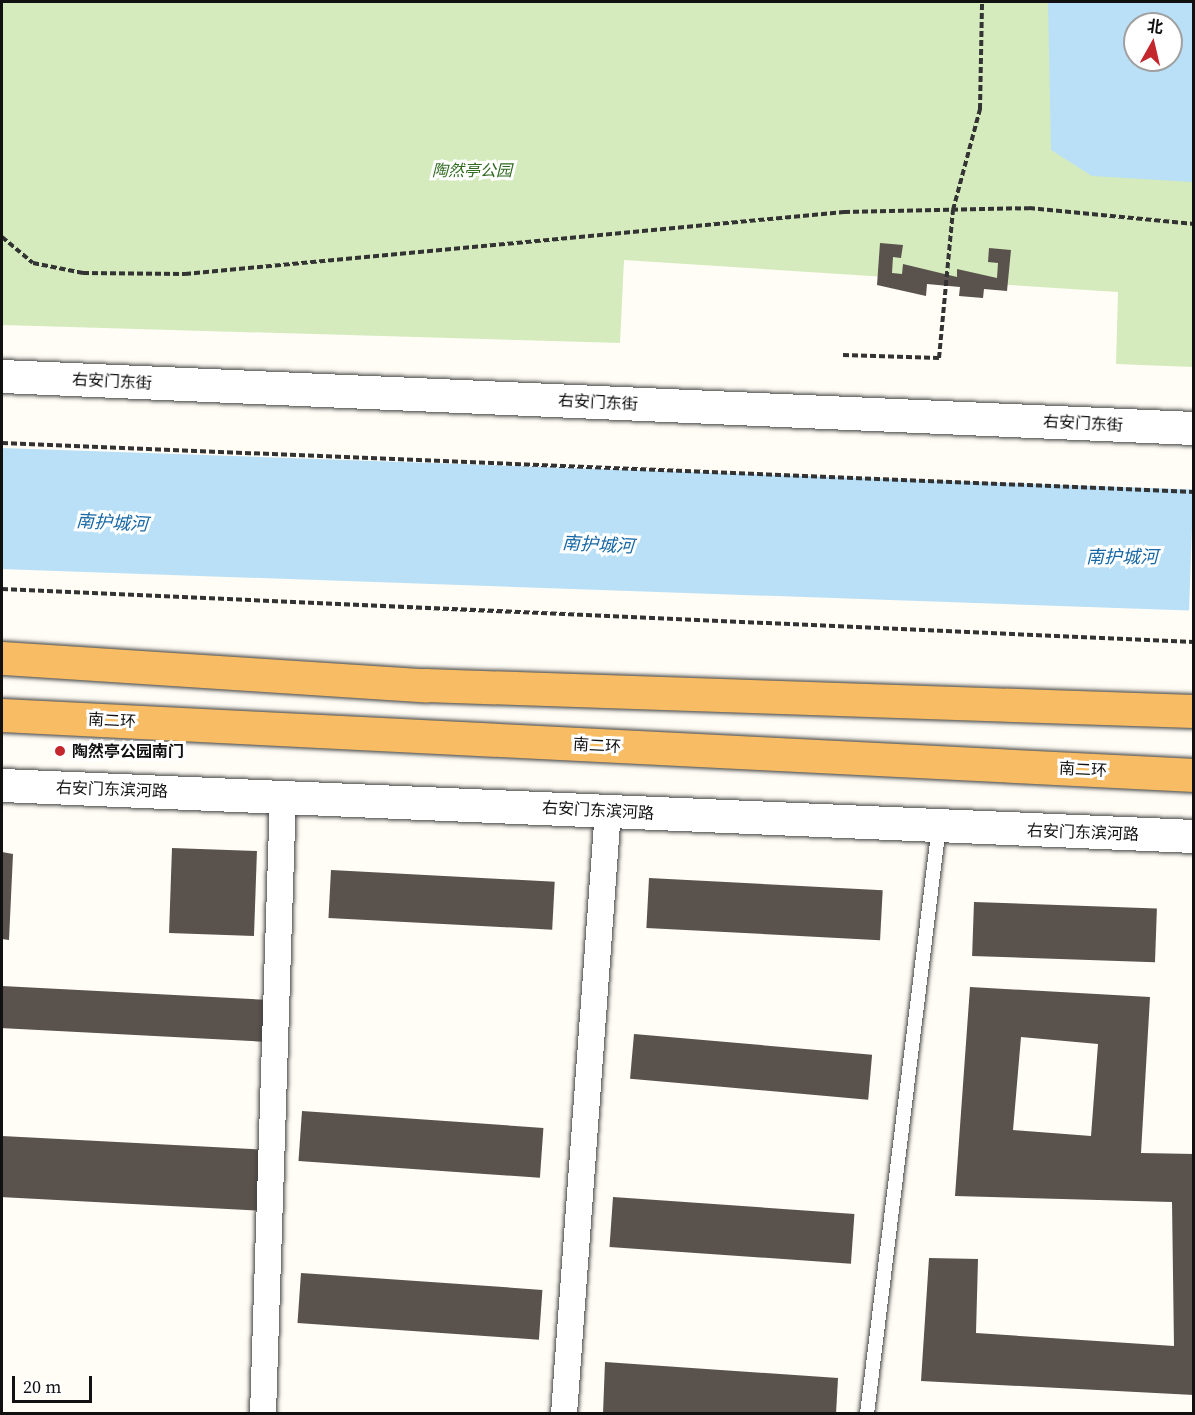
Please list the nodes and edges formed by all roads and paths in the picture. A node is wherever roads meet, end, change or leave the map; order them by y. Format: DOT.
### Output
graph roads {
  1 [pos="982,2"];
  2 [pos="953,210"];
  3 [pos="1194,224"];
  4 [pos="2,237"];
  5 [pos="843,355"];
  6 [pos="2,376"];
  7 [pos="1194,428"];
  8 [pos="2,443"];
  9 [pos="1194,492"];
  10 [pos="2,589"];
  11 [pos="1194,642"];
  12 [pos="2,658"];
  13 [pos="1194,711"];
  14 [pos="2,715"];
  15 [pos="1194,775"];
  16 [pos="2,785"];
  17 [pos="283,795"];
  18 [pos="608,810"];
  19 [pos="939,826"];
  20 [pos="1194,836"];
  21 [pos="263,1413"];
  22 [pos="564,1413"];
  23 [pos="867,1413"];
  1 -- 2 [label="path"];
  2 -- 3 [label="path"];
  2 -- 4 [label="path"];
  2 -- 5 [label="path"];
  6 -- 7 [label="street, 右安门东街"];
  8 -- 9 [label="path"];
  10 -- 11 [label="path"];
  12 -- 13 [label="highway"];
  14 -- 15 [label="highway, 南二环"];
  16 -- 17 [label="street, 右安门东滨河路"];
  17 -- 18 [label="street, 右安门东滨河路"];
  17 -- 21 [label="street"];
  18 -- 19 [label="street, 右安门东滨河路"];
  18 -- 22 [label="street"];
  19 -- 20 [label="street, 右安门东滨河路"];
  19 -- 23 [label="lane"];
}
